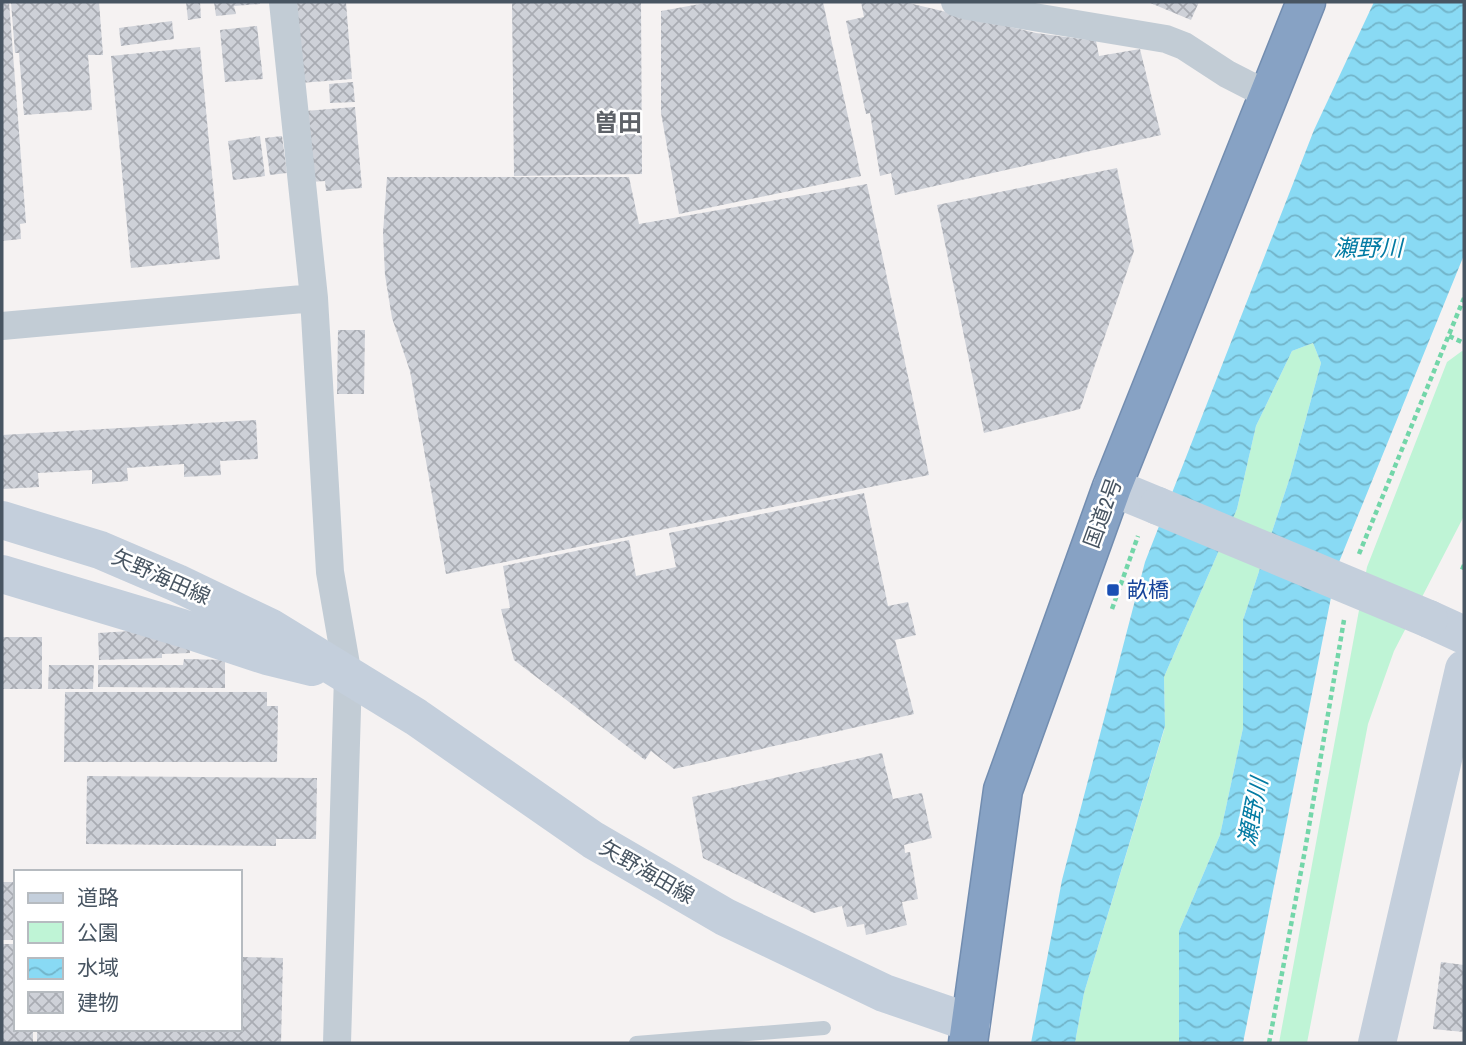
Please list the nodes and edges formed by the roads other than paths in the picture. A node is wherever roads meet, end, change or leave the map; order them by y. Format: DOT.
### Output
graph roads {
  1 [pos="283,2"];
  2 [pos="955,2"];
  3 [pos="1306,2"];
  4 [pos="1268,95"];
  5 [pos="314,298"];
  6 [pos="2,326"];
  7 [pos="1112,487"];
  8 [pos="2,520"];
  9 [pos="2,574"];
  10 [pos="1464,635"];
  11 [pos="1464,669"];
  12 [pos="348,676"];
  13 [pos="824,1028"];
  14 [pos="970,1033"];
  15 [pos="337,1043"];
  16 [pos="636,1043"];
  17 [pos="1377,1043"];
  1 -- 5 [label="street"];
  2 -- 4 [label="street"];
  3 -- 4 [label="highway, 国道2号"];
  4 -- 7 [label="highway, 国道2号"];
  5 -- 6 [label="street"];
  5 -- 12 [label="street"];
  7 -- 10 [label="main road, bridge"];
  7 -- 14 [label="highway, 国道2号"];
  8 -- 12 [label="main road, 矢野海田線"];
  9 -- 12 [label="main road, 矢野海田線"];
  11 -- 17 [label="main road"];
  12 -- 14 [label="main road, 矢野海田線"];
  12 -- 15 [label="street"];
  13 -- 16 [label="lane"];
}
